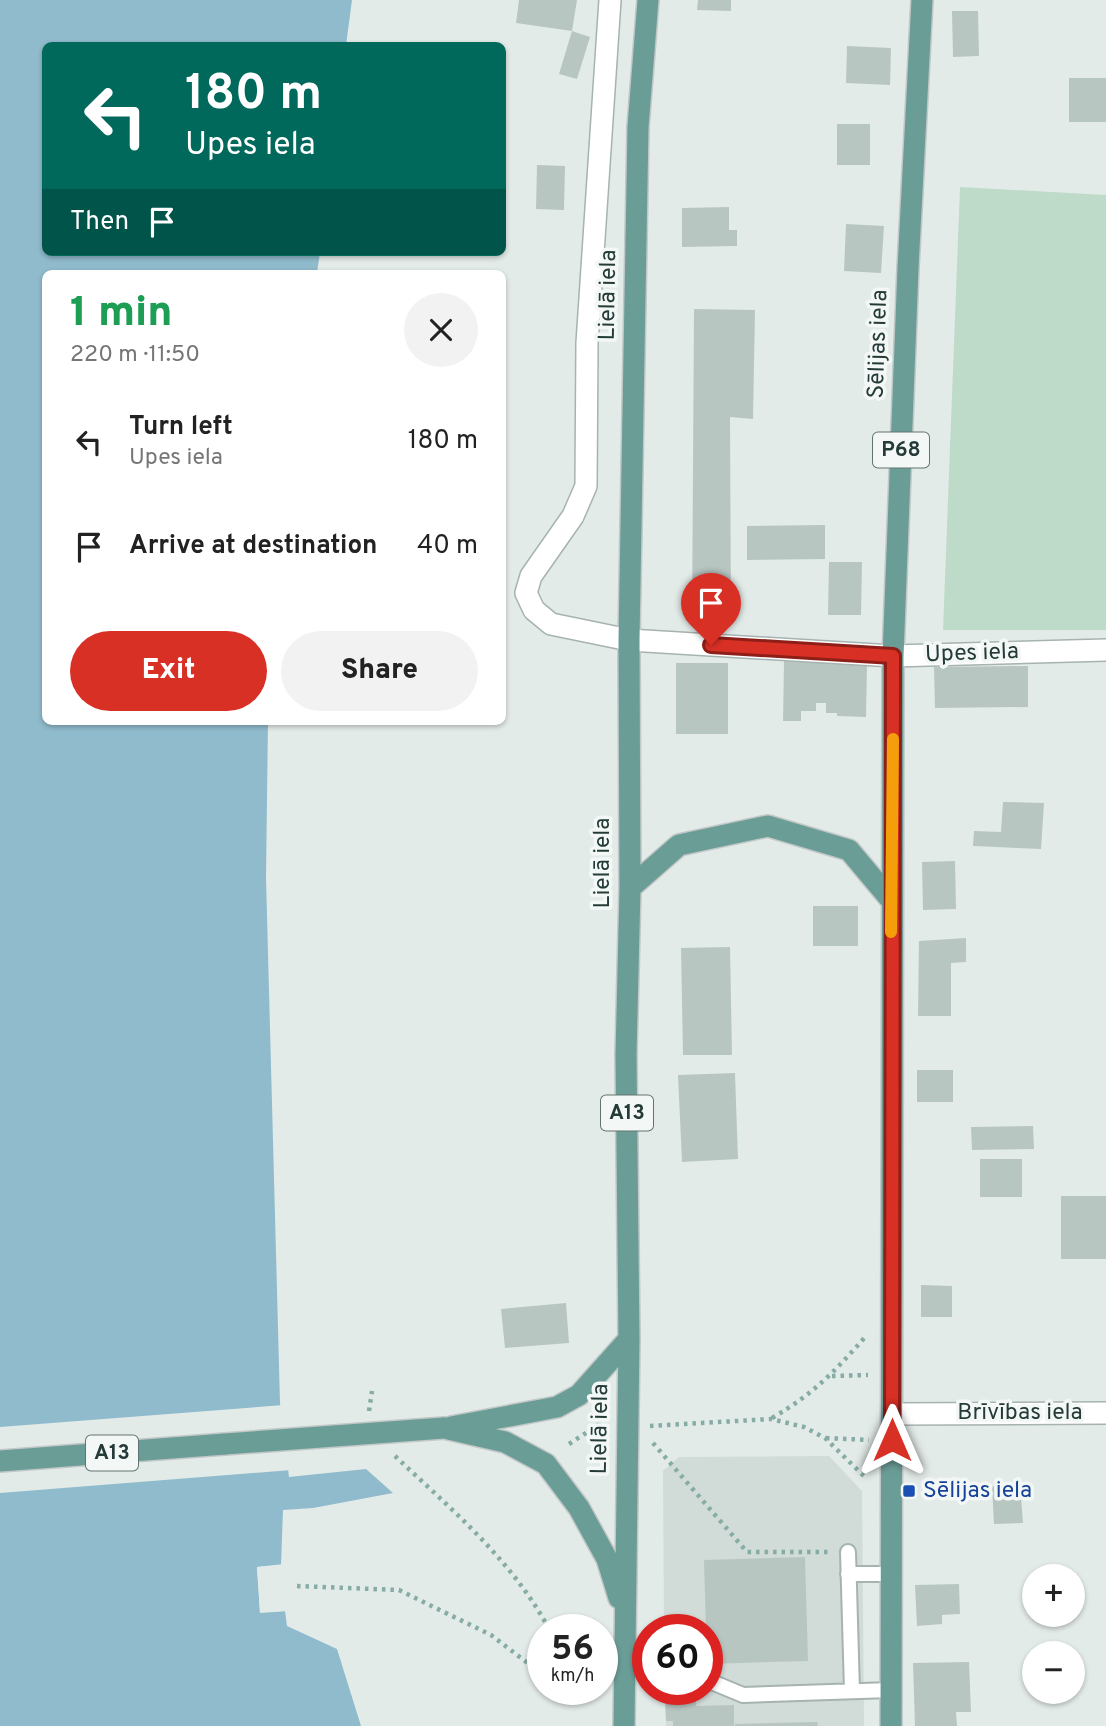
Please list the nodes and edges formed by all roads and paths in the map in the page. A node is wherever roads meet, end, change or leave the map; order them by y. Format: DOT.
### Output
graph roads {
  1 [pos="610,0"];
  2 [pos="648,0"];
  3 [pos="922,0"];
  4 [pos="629,640"];
  5 [pos="1106,650"];
  6 [pos="893,656"];
  7 [pos="629,888"];
  8 [pos="891,900"];
  9 [pos="874,1326"];
  10 [pos="629,1339"];
  11 [pos="831,1376"];
  12 [pos="862,1376"];
  13 [pos="372,1391"];
  14 [pos="1106,1413"];
  15 [pos="893,1414"];
  16 [pos="368,1416"];
  17 [pos="771,1419"];
  18 [pos="598,1426"];
  19 [pos="638,1426"];
  20 [pos="444,1428"];
  21 [pos="825,1438"];
  22 [pos="864,1440"];
  23 [pos="569,1444"];
  24 [pos="385,1447"];
  25 [pos="0,1461"];
  26 [pos="668,1461"];
  27 [pos="874,1486"];
  28 [pos="848,1552"];
  29 [pos="848,1574"];
  30 [pos="892,1574"];
  31 [pos="297,1586"];
  32 [pos="541,1614"];
  33 [pos="625,1615"];
  34 [pos="527,1663"];
  35 [pos="723,1687"];
  36 [pos="891,1690"];
  37 [pos="852,1691"];
  38 [pos="624,1726"];
  39 [pos="891,1726"];
  1 -- 4 [label="street, Upes iela"];
  2 -- 4 [label="main road, Lielā iela"];
  3 -- 6 [label="main road, Sēlijas iela / P68"];
  4 -- 6 [label="street, Upes iela"];
  4 -- 7 [label="main road, Lielā iela"];
  5 -- 6 [label="street, Upes iela"];
  6 -- 8 [label="main road, Sēlijas iela / P68"];
  7 -- 8 [label="main road"];
  7 -- 10 [label="main road, Lielā iela / A13"];
  8 -- 15 [label="main road, Sēlijas iela"];
  9 -- 11 [label="path"];
  10 -- 20 [label="main road, A13"];
  10 -- 33 [label="main road, Lielā iela"];
  11 -- 12 [label="path"];
  11 -- 17 [label="path"];
  13 -- 16 [label="path"];
  14 -- 15 [label="street, Brīvības iela"];
  15 -- 30 [label="main road, Sēlijas iela"];
  17 -- 19 [label="path"];
  17 -- 21 [label="path"];
  18 -- 23 [label="path"];
  20 -- 25 [label="main road, A13, bridge"];
  20 -- 33 [label="main road, A13"];
  21 -- 22 [label="path"];
  21 -- 27 [label="path"];
  24 -- 32 [label="path"];
  26 -- 28 [label="path"];
  28 -- 29 [label="lane"];
  29 -- 30 [label="lane"];
  29 -- 37 [label="lane"];
  30 -- 36 [label="main road, Sēlijas iela"];
  31 -- 34 [label="path"];
  33 -- 38 [label="main road, Lielā iela / A13"];
  35 -- 37 [label="lane"];
  36 -- 37 [label="lane"];
  36 -- 39 [label="main road, Sēlijas iela"];
}
